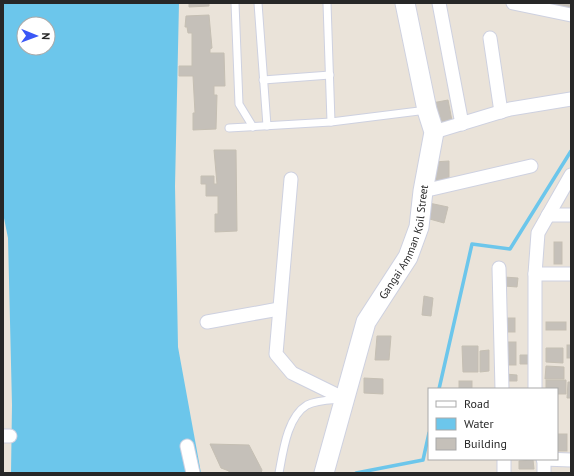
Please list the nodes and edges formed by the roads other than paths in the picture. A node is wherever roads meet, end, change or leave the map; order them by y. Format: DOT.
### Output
graph roads {
  1 [pos="235,3"];
  2 [pos="258,3"];
  3 [pos="327,3"];
  4 [pos="405,3"];
  5 [pos="439,3"];
  6 [pos="513,3"];
  7 [pos="547,7"];
  8 [pos="571,15"];
  9 [pos="490,38"];
  10 [pos="330,75"];
  11 [pos="263,80"];
  12 [pos="571,100"];
  13 [pos="427,110"];
  14 [pos="501,112"];
  15 [pos="331,122"];
  16 [pos="462,124"];
  17 [pos="266,126"];
  18 [pos="253,127"];
  19 [pos="229,128"];
  20 [pos="434,132"];
  21 [pos="531,166"];
  22 [pos="571,175"];
  23 [pos="291,179"];
  24 [pos="422,191"];
  25 [pos="548,215"];
  26 [pos="571,216"];
  27 [pos="499,268"];
  28 [pos="535,274"];
  29 [pos="571,274"];
  30 [pos="279,309"];
  31 [pos="206,322"];
  32 [pos="502,388"];
  33 [pos="536,388"];
  34 [pos="345,399"];
  35 [pos="187,446"];
  36 [pos="504,460"];
  37 [pos="543,460"];
  38 [pos="558,460"];
  39 [pos="571,460"];
  40 [pos="193,473"];
  41 [pos="279,473"];
  42 [pos="324,473"];
  43 [pos="504,473"];
  44 [pos="544,473"];
  1 -- 18 [label="lane"];
  2 -- 11 [label="lane"];
  3 -- 10 [label="lane"];
  4 -- 13 [label="street, Gangai Amman Koil Street"];
  5 -- 16 [label="street"];
  6 -- 7 [label="street"];
  7 -- 8 [label="street"];
  9 -- 14 [label="street"];
  10 -- 11 [label="lane"];
  10 -- 15 [label="lane"];
  11 -- 17 [label="lane"];
  12 -- 14 [label="street"];
  13 -- 15 [label="lane"];
  13 -- 20 [label="street, Gangai Amman Koil Street"];
  14 -- 16 [label="street"];
  15 -- 17 [label="lane"];
  16 -- 20 [label="street"];
  17 -- 18 [label="lane"];
  18 -- 19 [label="lane"];
  20 -- 24 [label="street, Gangai Amman Koil Street"];
  21 -- 24 [label="street"];
  22 -- 25 [label="street"];
  23 -- 30 [label="street"];
  24 -- 34 [label="street, Gangai Amman Koil Street"];
  25 -- 26 [label="street"];
  25 -- 28 [label="street"];
  27 -- 32 [label="street"];
  28 -- 29 [label="street"];
  28 -- 33 [label="street"];
  30 -- 31 [label="street"];
  30 -- 34 [label="street"];
  34 -- 41 [label="lane"];
  34 -- 42 [label="street, Gangai Amman Koil Street"];
  35 -- 40 [label="street"];
  36 -- 43 [label="street"];
  37 -- 44 [label="street"];
  38 -- 39 [label="street"];
}
